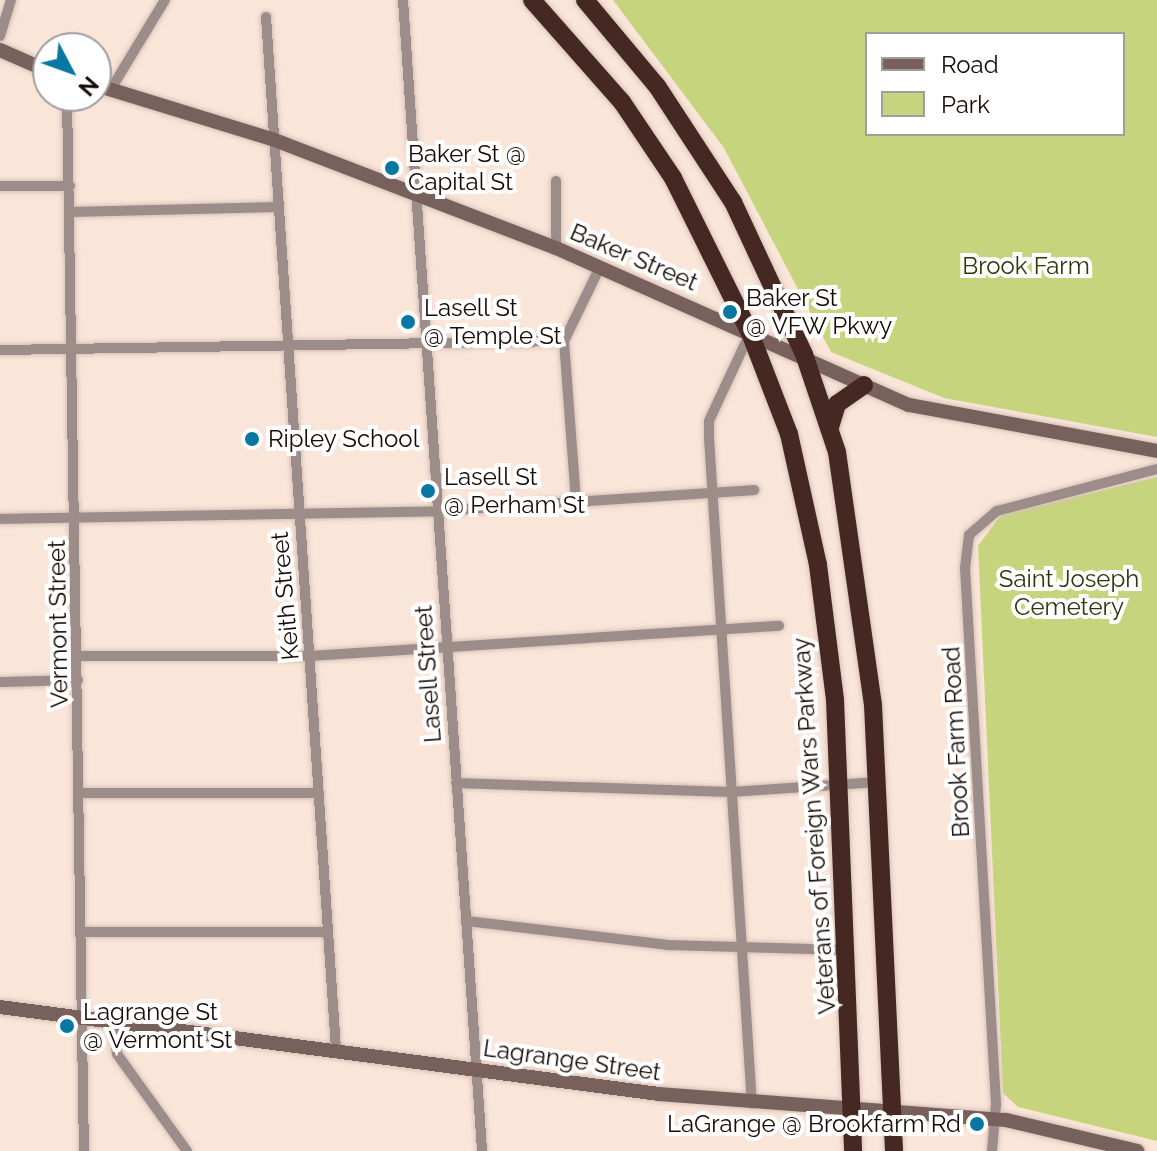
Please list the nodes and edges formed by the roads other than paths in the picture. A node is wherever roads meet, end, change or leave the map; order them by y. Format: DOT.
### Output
graph roads {
  1 [pos="11,0"];
  2 [pos="165,0"];
  3 [pos="403,0"];
  4 [pos="532,0"];
  5 [pos="585,0"];
  6 [pos="266,17"];
  7 [pos="0,36"];
  8 [pos="0,50"];
  9 [pos="32,64"];
  10 [pos="112,87"];
  11 [pos="112,89"];
  12 [pos="68,112"];
  13 [pos="272,139"];
  14 [pos="556,181"];
  15 [pos="0,186"];
  16 [pos="70,186"];
  17 [pos="415,194"];
  18 [pos="279,207"];
  19 [pos="70,212"];
  20 [pos="556,248"];
  21 [pos="600,267"];
  22 [pos="750,333"];
  23 [pos="564,341"];
  24 [pos="426,347"];
  25 [pos="289,348"];
  26 [pos="71,349"];
  27 [pos="0,350"];
  28 [pos="804,354"];
  29 [pos="864,385"];
  30 [pos="830,427"];
  31 [pos="1157,451"];
  32 [pos="1157,469"];
  33 [pos="754,490"];
  34 [pos="714,493"];
  35 [pos="576,501"];
  36 [pos="438,511"];
  37 [pos="299,516"];
  38 [pos="0,519"];
  39 [pos="76,519"];
  40 [pos="779,626"];
  41 [pos="723,629"];
  42 [pos="446,647"];
  43 [pos="79,656"];
  44 [pos="310,656"];
  45 [pos="78,680"];
  46 [pos="0,682"];
  47 [pos="879,782"];
  48 [pos="456,783"];
  49 [pos="841,786"];
  50 [pos="731,792"];
  51 [pos="81,793"];
  52 [pos="319,793"];
  53 [pos="467,921"];
  54 [pos="85,932"];
  55 [pos="328,932"];
  56 [pos="744,950"];
  57 [pos="848,950"];
  58 [pos="0,1007"];
  59 [pos="87,1022"];
  60 [pos="113,1025"];
  61 [pos="336,1049"];
  62 [pos="475,1070"];
  63 [pos="752,1104"];
  64 [pos="853,1108"];
  65 [pos="894,1112"];
  66 [pos="995,1119"];
  67 [pos="84,1151"];
  68 [pos="187,1151"];
  69 [pos="482,1151"];
  70 [pos="853,1151"];
  71 [pos="894,1151"];
  72 [pos="992,1151"];
  73 [pos="1137,1151"];
  1 -- 7 [label="street"];
  2 -- 10 [label="street"];
  3 -- 17 [label="street, Lasell Street"];
  4 -- 22 [label="highway, Veterans of Foreign Wars Parkway"];
  5 -- 28 [label="highway"];
  6 -- 13 [label="street, Keith Street"];
  8 -- 9 [label="street"];
  11 -- 13 [label="street, Baker Street"];
  12 -- 16 [label="street, Vermont Street"];
  13 -- 17 [label="street, Baker Street"];
  13 -- 18 [label="street, Keith Street"];
  14 -- 20 [label="street"];
  15 -- 16 [label="street"];
  16 -- 19 [label="street, Vermont Street"];
  17 -- 20 [label="street, Baker Street"];
  17 -- 24 [label="street, Lasell Street"];
  18 -- 19 [label="street"];
  18 -- 25 [label="street, Keith Street"];
  19 -- 26 [label="street, Vermont Street"];
  20 -- 21 [label="street, Baker Street"];
  21 -- 22 [label="street, Baker Street"];
  21 -- 23 [label="street"];
  22 -- 28 [label="street, Baker Street"];
  22 -- 34 [label="street"];
  22 -- 49 [label="highway, Veterans of Foreign Wars Parkway"];
  23 -- 24 [label="street"];
  23 -- 35 [label="street"];
  24 -- 25 [label="street"];
  24 -- 36 [label="street, Lasell Street"];
  25 -- 26 [label="street"];
  25 -- 37 [label="street, Keith Street"];
  26 -- 27 [label="street"];
  26 -- 39 [label="street, Vermont Street"];
  28 -- 29 [label="street, Baker Street"];
  28 -- 30 [label="highway"];
  29 -- 30 [label="highway"];
  29 -- 31 [label="street, Baker Street"];
  30 -- 47 [label="highway"];
  32 -- 66 [label="street, Brook Farm Road"];
  33 -- 34 [label="street"];
  34 -- 35 [label="street"];
  34 -- 41 [label="street"];
  35 -- 36 [label="street"];
  36 -- 37 [label="street"];
  36 -- 42 [label="street, Lasell Street"];
  37 -- 39 [label="street"];
  37 -- 44 [label="street, Keith Street"];
  38 -- 39 [label="street"];
  39 -- 43 [label="street, Vermont Street"];
  40 -- 41 [label="street"];
  41 -- 42 [label="street"];
  41 -- 50 [label="street"];
  42 -- 44 [label="street"];
  42 -- 48 [label="street, Lasell Street"];
  43 -- 44 [label="street"];
  43 -- 45 [label="street, Vermont Street"];
  44 -- 52 [label="street, Keith Street"];
  45 -- 46 [label="street"];
  45 -- 51 [label="street, Vermont Street"];
  47 -- 49 [label="street"];
  47 -- 65 [label="highway"];
  48 -- 50 [label="street"];
  48 -- 53 [label="street, Lasell Street"];
  49 -- 50 [label="street"];
  49 -- 57 [label="highway, Veterans of Foreign Wars Parkway"];
  50 -- 56 [label="street"];
  51 -- 52 [label="street"];
  51 -- 54 [label="street, Vermont Street"];
  52 -- 55 [label="street, Keith Street"];
  53 -- 56 [label="street"];
  53 -- 62 [label="street, Lasell Street"];
  54 -- 55 [label="street"];
  54 -- 59 [label="street, Vermont Street"];
  55 -- 61 [label="street, Keith Street"];
  56 -- 57 [label="street"];
  56 -- 63 [label="street"];
  57 -- 64 [label="highway, Veterans of Foreign Wars Parkway"];
  58 -- 59 [label="street, Lagrange Street"];
  59 -- 60 [label="street, Lagrange Street"];
  59 -- 67 [label="street, Vermont Street"];
  60 -- 61 [label="street, Lagrange Street"];
  60 -- 68 [label="street"];
  61 -- 62 [label="street, Lagrange Street"];
  62 -- 63 [label="street, Lagrange Street"];
  62 -- 69 [label="street, Lasell Street"];
  63 -- 64 [label="street, Lagrange Street"];
  64 -- 65 [label="street, Lagrange Street"];
  64 -- 70 [label="highway, Veterans of Foreign Wars Parkway"];
  65 -- 66 [label="street, Lagrange Street"];
  65 -- 71 [label="highway"];
  66 -- 72 [label="street, Brook Farm Road"];
  66 -- 73 [label="street, Lagrange Street"];
}
